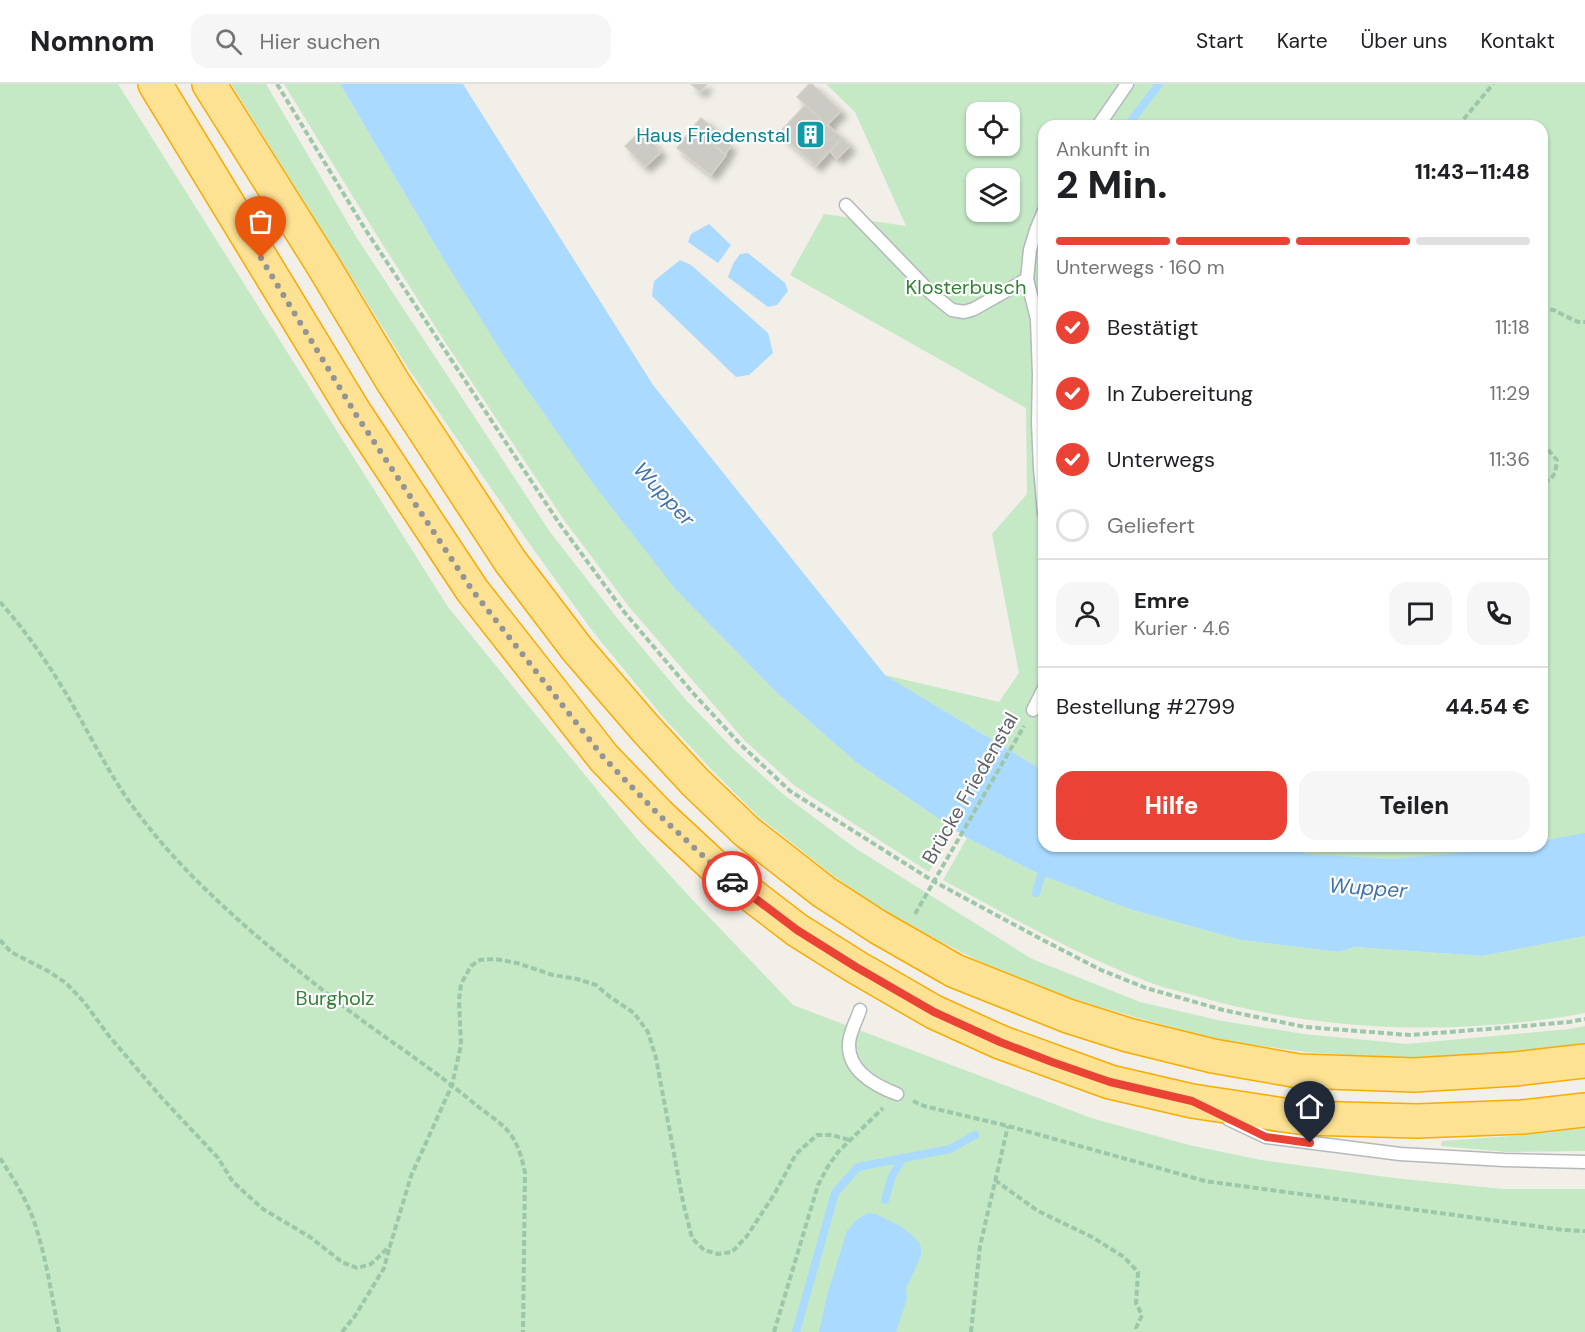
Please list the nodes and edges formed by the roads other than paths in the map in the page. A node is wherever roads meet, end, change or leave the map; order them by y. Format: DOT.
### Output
graph roads {
  1 [pos="154,84"];
  2 [pos="209,84"];
  3 [pos="1127,84"];
  4 [pos="1102,120"];
  5 [pos="846,205"];
  6 [pos="1038,225"];
  7 [pos="1027,279"];
  8 [pos="1038,340"];
  9 [pos="1038,700"];
  10 [pos="1033,710"];
  11 [pos="860,1010"];
  12 [pos="1585,1061"];
  13 [pos="897,1094"];
  14 [pos="1192,1101"];
  15 [pos="1585,1110"];
  16 [pos="1585,1162"];
  1 -- 14 [label="highway"];
  2 -- 12 [label="highway"];
  3 -- 4 [label="lane"];
  5 -- 7 [label="lane"];
  6 -- 7 [label="lane"];
  7 -- 8 [label="lane"];
  9 -- 10 [label="lane"];
  11 -- 13 [label="lane"];
  14 -- 15 [label="highway"];
  14 -- 16 [label="lane"];
}
